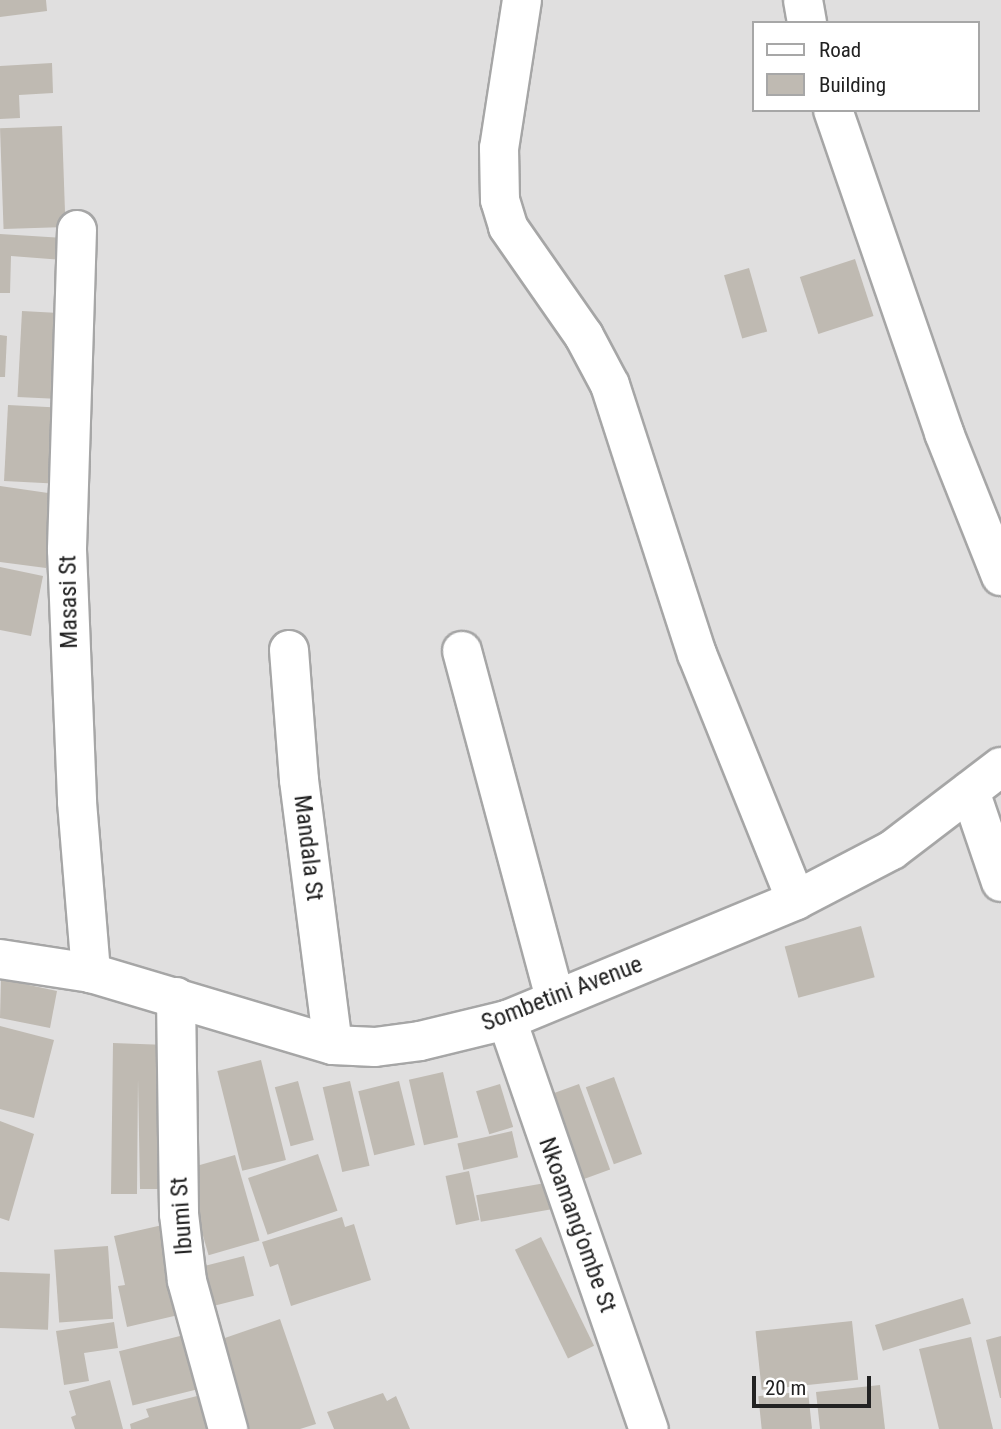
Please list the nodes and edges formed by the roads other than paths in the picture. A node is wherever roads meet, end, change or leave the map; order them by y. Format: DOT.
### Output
graph roads {
  1 [pos="522,0"];
  2 [pos="803,0"];
  3 [pos="807,21"];
  4 [pos="834,112"];
  5 [pos="77,230"];
  6 [pos="1001,576"];
  7 [pos="289,650"];
  8 [pos="462,650"];
  9 [pos="1001,767"];
  10 [pos="970,792"];
  11 [pos="1001,882"];
  12 [pos="796,900"];
  13 [pos="0,959"];
  14 [pos="92,973"];
  15 [pos="176,997"];
  16 [pos="555,999"];
  17 [pos="507,1020"];
  18 [pos="333,1045"];
  19 [pos="228,1429"];
  20 [pos="649,1429"];
  1 -- 12 [label="street"];
  2 -- 3 [label="street"];
  4 -- 6 [label="street"];
  5 -- 14 [label="street, Masasi St"];
  7 -- 18 [label="street, Mandala St"];
  8 -- 16 [label="street"];
  9 -- 10 [label="street, Sombetini Avenue"];
  10 -- 11 [label="street"];
  10 -- 12 [label="street, Sombetini Avenue"];
  12 -- 16 [label="street, Sombetini Avenue"];
  13 -- 14 [label="street, Sombetini Avenue"];
  14 -- 15 [label="street, Sombetini Avenue"];
  15 -- 18 [label="street, Sombetini Avenue"];
  15 -- 19 [label="street, Ibumi St"];
  16 -- 17 [label="street, Sombetini Avenue"];
  17 -- 18 [label="street, Sombetini Avenue"];
  17 -- 20 [label="street, Nkoamang'ombe St"];
}
